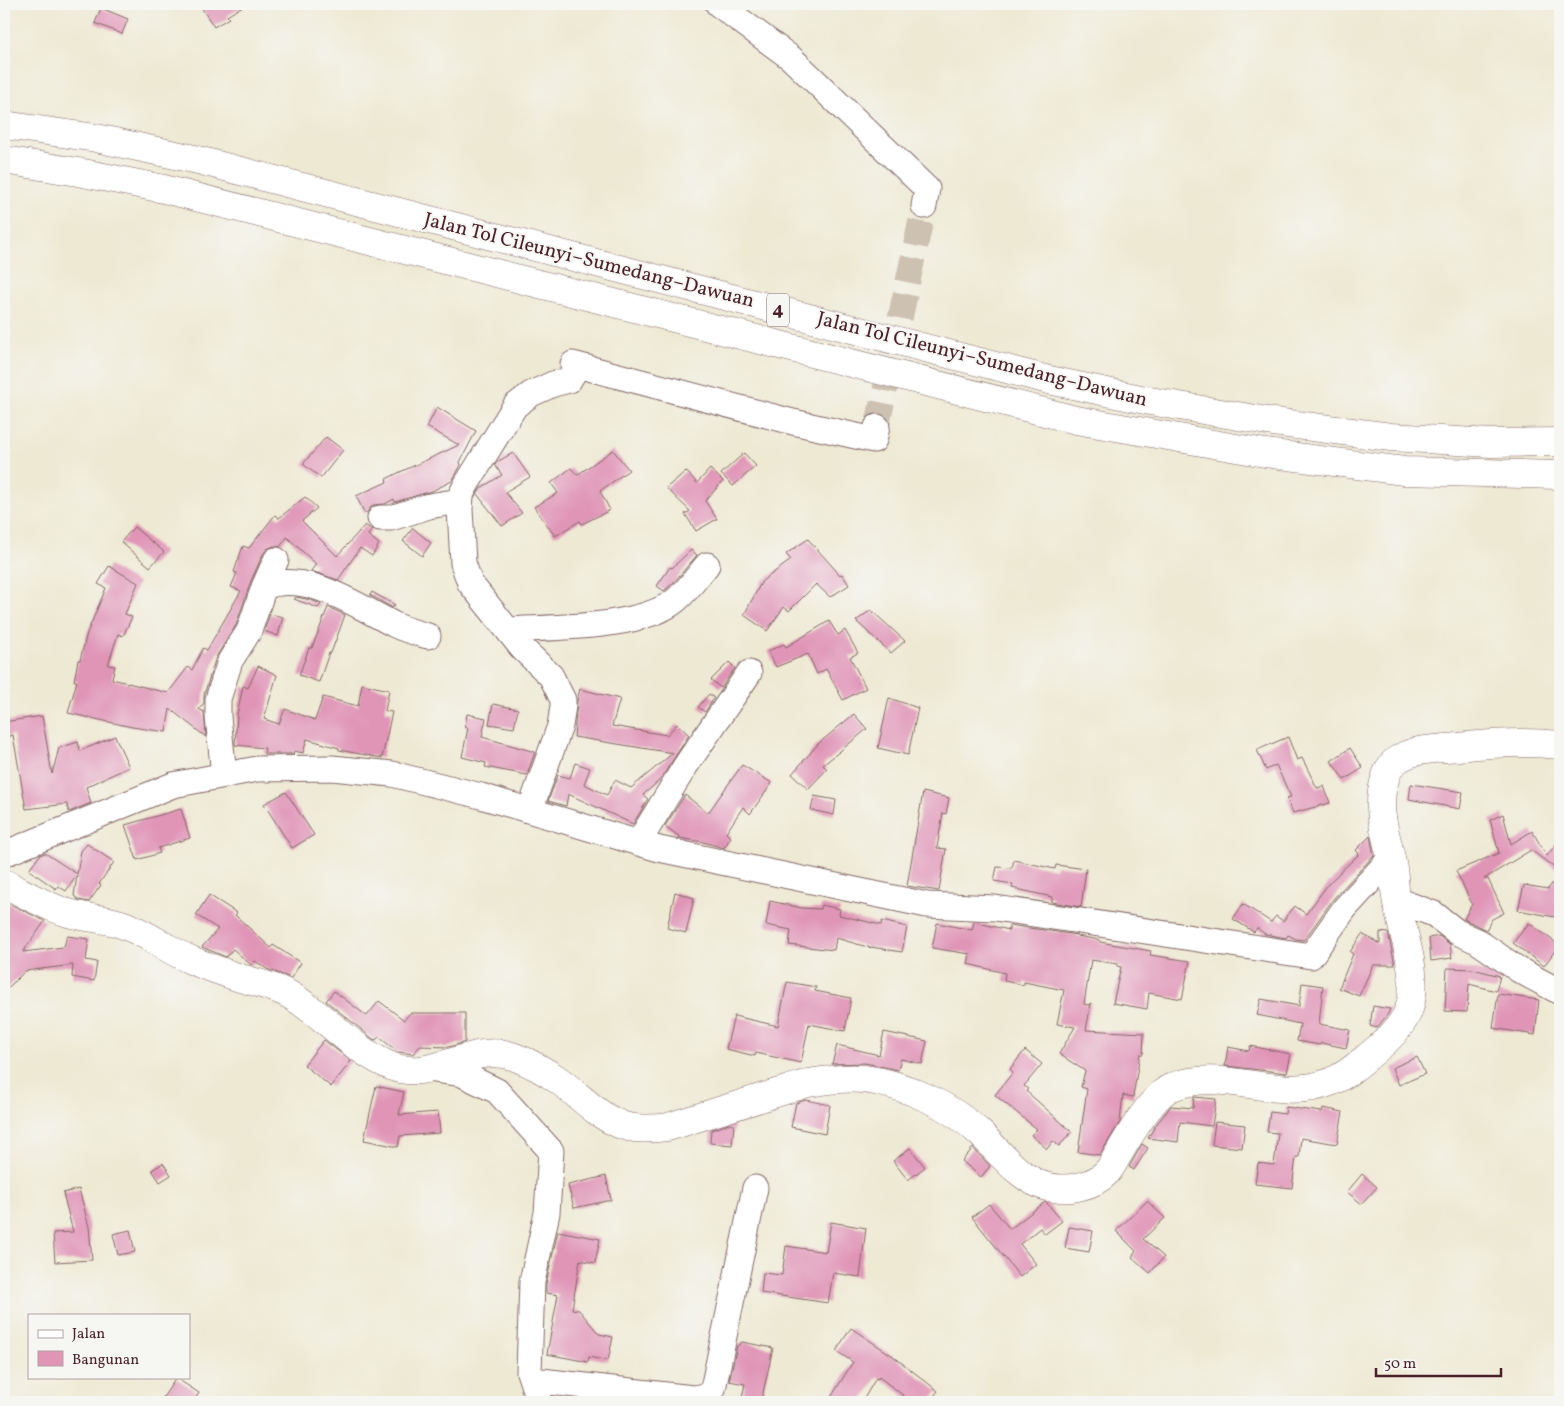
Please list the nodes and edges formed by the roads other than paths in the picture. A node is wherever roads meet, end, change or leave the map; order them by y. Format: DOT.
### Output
graph roads {
  1 [pos="718,4"];
  2 [pos="4,125"];
  3 [pos="4,160"];
  4 [pos="924,206"];
  5 [pos="877,428"];
  6 [pos="1560,442"];
  7 [pos="1560,475"];
  8 [pos="460,500"];
  9 [pos="380,518"];
  10 [pos="276,560"];
  11 [pos="707,565"];
  12 [pos="264,587"];
  13 [pos="508,630"];
  14 [pos="428,636"];
  15 [pos="750,674"];
  16 [pos="1560,745"];
  17 [pos="224,775"];
  18 [pos="530,810"];
  19 [pos="638,842"];
  20 [pos="4,854"];
  21 [pos="1391,858"];
  22 [pos="4,883"];
  23 [pos="1396,900"];
  24 [pos="1560,992"];
  25 [pos="426,1069"];
  26 [pos="755,1188"];
  27 [pos="535,1391"];
  1 -- 4 [label="street"];
  2 -- 6 [label="main road, Jalan Tol Cileunyi–Sumedang–Dawuan / 4"];
  3 -- 7 [label="main road, Jalan Tol Cileunyi–Sumedang–Dawuan / 4"];
  5 -- 8 [label="street"];
  8 -- 9 [label="street"];
  8 -- 13 [label="street"];
  10 -- 12 [label="street"];
  11 -- 13 [label="street"];
  12 -- 14 [label="street"];
  12 -- 17 [label="street"];
  13 -- 18 [label="street"];
  15 -- 19 [label="street"];
  16 -- 21 [label="main road"];
  17 -- 18 [label="street"];
  17 -- 20 [label="street"];
  18 -- 19 [label="street"];
  19 -- 21 [label="street"];
  21 -- 23 [label="main road"];
  22 -- 25 [label="main road"];
  23 -- 24 [label="street"];
  23 -- 25 [label="main road"];
  25 -- 27 [label="street"];
  26 -- 27 [label="street"];
}
